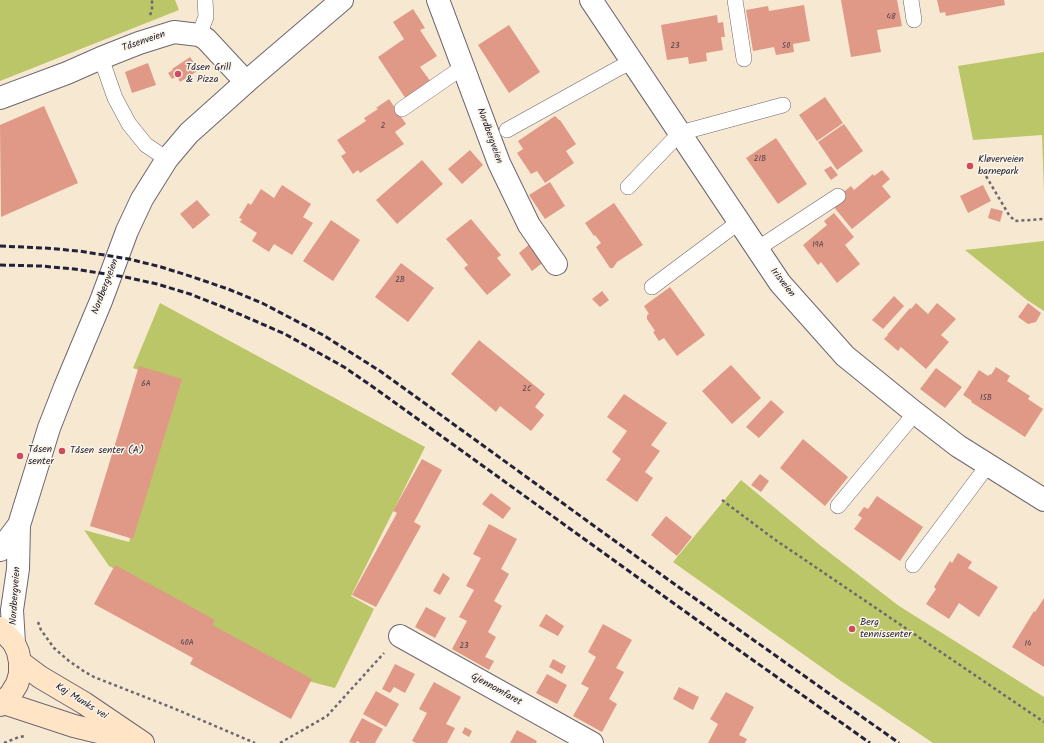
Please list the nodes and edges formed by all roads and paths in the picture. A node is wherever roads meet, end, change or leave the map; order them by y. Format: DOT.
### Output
graph roads {
  1 [pos="205,0"];
  2 [pos="342,0"];
  3 [pos="438,0"];
  4 [pos="591,0"];
  5 [pos="735,0"];
  6 [pos="911,0"];
  7 [pos="914,20"];
  8 [pos="198,35"];
  9 [pos="101,58"];
  10 [pos="744,59"];
  11 [pos="632,62"];
  12 [pos="464,67"];
  13 [pos="246,82"];
  14 [pos="0,98"];
  15 [pos="783,106"];
  16 [pos="402,109"];
  17 [pos="507,130"];
  18 [pos="680,133"];
  19 [pos="167,160"];
  20 [pos="983,171"];
  21 [pos="628,187"];
  22 [pos="838,196"];
  23 [pos="1044,219"];
  24 [pos="739,222"];
  25 [pos="757,249"];
  26 [pos="556,264"];
  27 [pos="652,287"];
  28 [pos="914,412"];
  29 [pos="988,465"];
  30 [pos="722,500"];
  31 [pos="1044,500"];
  32 [pos="838,506"];
  33 [pos="19,525"];
  34 [pos="0,550"];
  35 [pos="913,565"];
  36 [pos="37,617"];
  37 [pos="400,636"];
  38 [pos="11,644"];
  39 [pos="2,704"];
  40 [pos="1044,722"];
  41 [pos="32,735"];
  42 [pos="4,743"];
  43 [pos="142,743"];
  44 [pos="255,743"];
  45 [pos="280,743"];
  46 [pos="592,743"];
  1 -- 8 [label="lane"];
  2 -- 13 [label="street"];
  3 -- 12 [label="street, Nordbergveien"];
  4 -- 11 [label="street, Irisveien"];
  5 -- 10 [label="lane"];
  6 -- 7 [label="lane"];
  8 -- 9 [label="street, Tåsenveien"];
  8 -- 13 [label="street"];
  9 -- 14 [label="street, Tåsenveien"];
  9 -- 19 [label="lane"];
  11 -- 17 [label="lane"];
  11 -- 18 [label="street, Irisveien"];
  12 -- 16 [label="lane"];
  12 -- 26 [label="street, Nordbergveien"];
  13 -- 19 [label="street, Nordbergveien"];
  15 -- 18 [label="lane"];
  18 -- 21 [label="lane"];
  18 -- 24 [label="street, Irisveien"];
  19 -- 33 [label="street, Nordbergveien"];
  20 -- 23 [label="path"];
  22 -- 25 [label="lane"];
  24 -- 25 [label="street, Irisveien"];
  24 -- 27 [label="lane"];
  25 -- 28 [label="street, Irisveien"];
  28 -- 29 [label="street, Irisveien"];
  28 -- 32 [label="lane"];
  29 -- 31 [label="street, Irisveien"];
  29 -- 35 [label="lane"];
  30 -- 40 [label="path"];
  33 -- 34 [label="street, Nordbergveien"];
  33 -- 38 [label="street, Nordbergveien"];
  36 -- 44 [label="path"];
  37 -- 45 [label="path"];
  37 -- 46 [label="street, Gjennomfaret"];
  38 -- 39 [label="main road"];
  38 -- 43 [label="main road, Kaj Munks vei"];
  39 -- 43 [label="main road, Kaj Munks vei"];
  41 -- 42 [label="path"];
}
